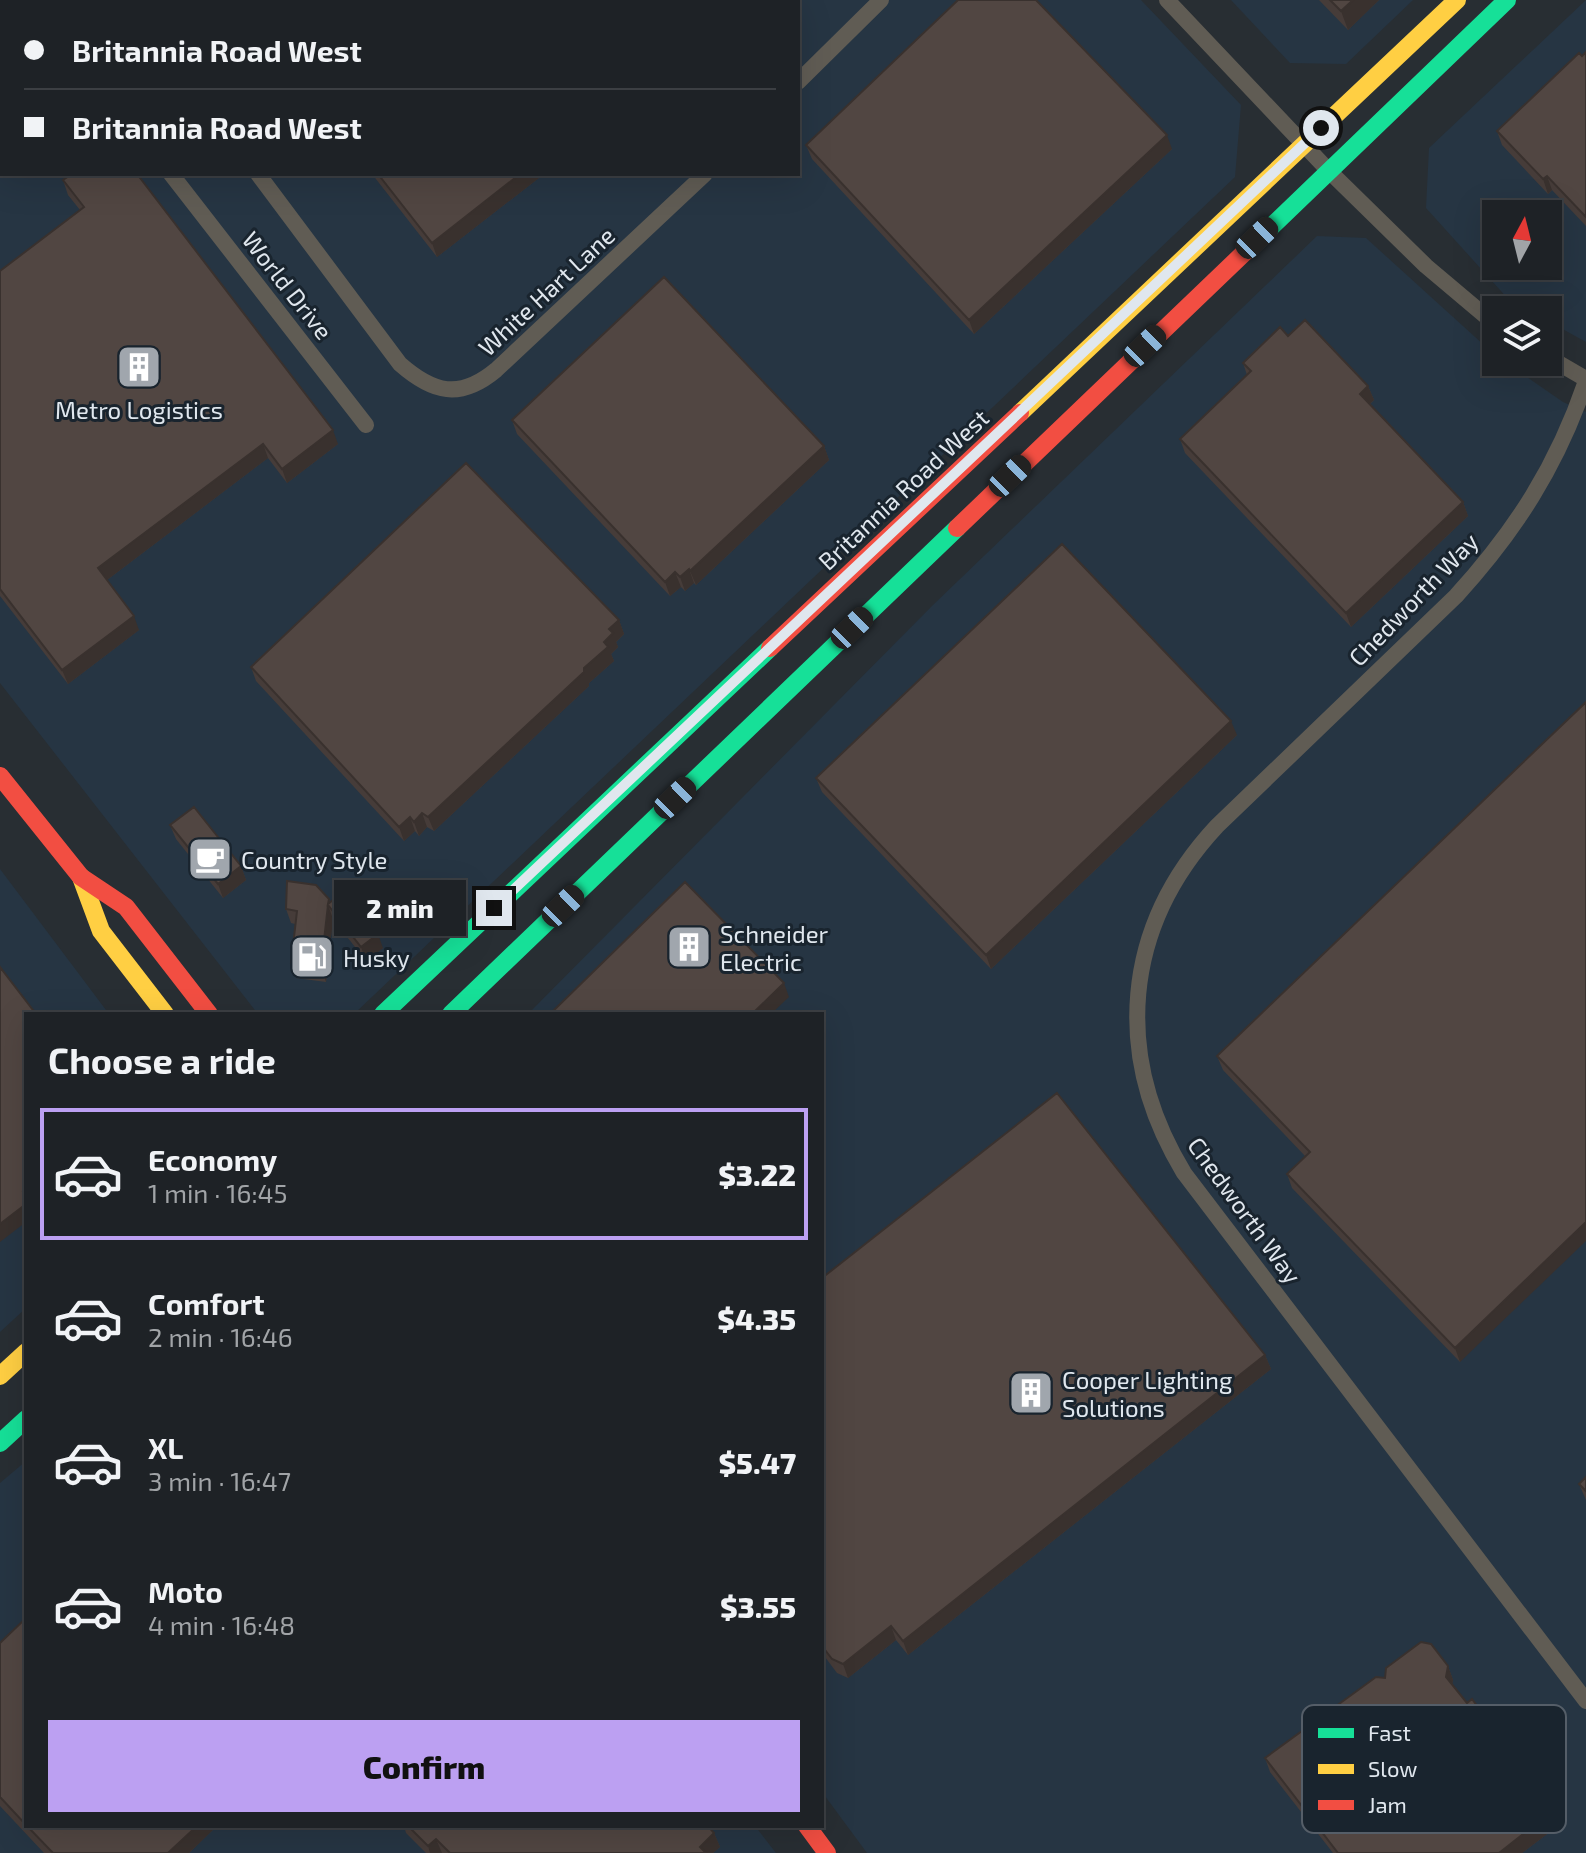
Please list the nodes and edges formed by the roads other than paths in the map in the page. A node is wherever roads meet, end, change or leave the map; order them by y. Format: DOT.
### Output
graph roads {
  1 [pos="881,0"];
  2 [pos="1167,0"];
  3 [pos="1457,0"];
  4 [pos="1507,0"];
  5 [pos="800,80"];
  6 [pos="1305,144"];
  7 [pos="1328,170"];
  8 [pos="173,176"];
  9 [pos="259,176"];
  10 [pos="703,176"];
  11 [pos="1482,313"];
  12 [pos="1562,365"];
  13 [pos="1586,380"];
  14 [pos="366,425"];
  15 [pos="0,776"];
  16 [pos="81,877"];
  17 [pos="163,1012"];
  18 [pos="207,1012"];
  19 [pos="385,1012"];
  20 [pos="453,1012"];
  21 [pos="24,1354"];
  22 [pos="0,1376"];
  23 [pos="24,1421"];
  24 [pos="0,1443"];
  25 [pos="1586,1701"];
  26 [pos="808,1828"];
  27 [pos="827,1853"];
  1 -- 5 [label="street"];
  2 -- 6 [label="street"];
  3 -- 6 [label="main road, Britannia Road West"];
  4 -- 7 [label="main road"];
  6 -- 7 [label="street"];
  6 -- 19 [label="main road, Britannia Road West"];
  7 -- 11 [label="street"];
  7 -- 20 [label="main road"];
  8 -- 14 [label="street, World Drive"];
  9 -- 10 [label="street, White Hart Lane"];
  12 -- 13 [label="street"];
  13 -- 25 [label="street, Chedworth Way"];
  15 -- 16 [label="main road"];
  16 -- 17 [label="main road"];
  16 -- 18 [label="main road"];
  21 -- 22 [label="main road"];
  23 -- 24 [label="main road"];
  26 -- 27 [label="main road"];
}
